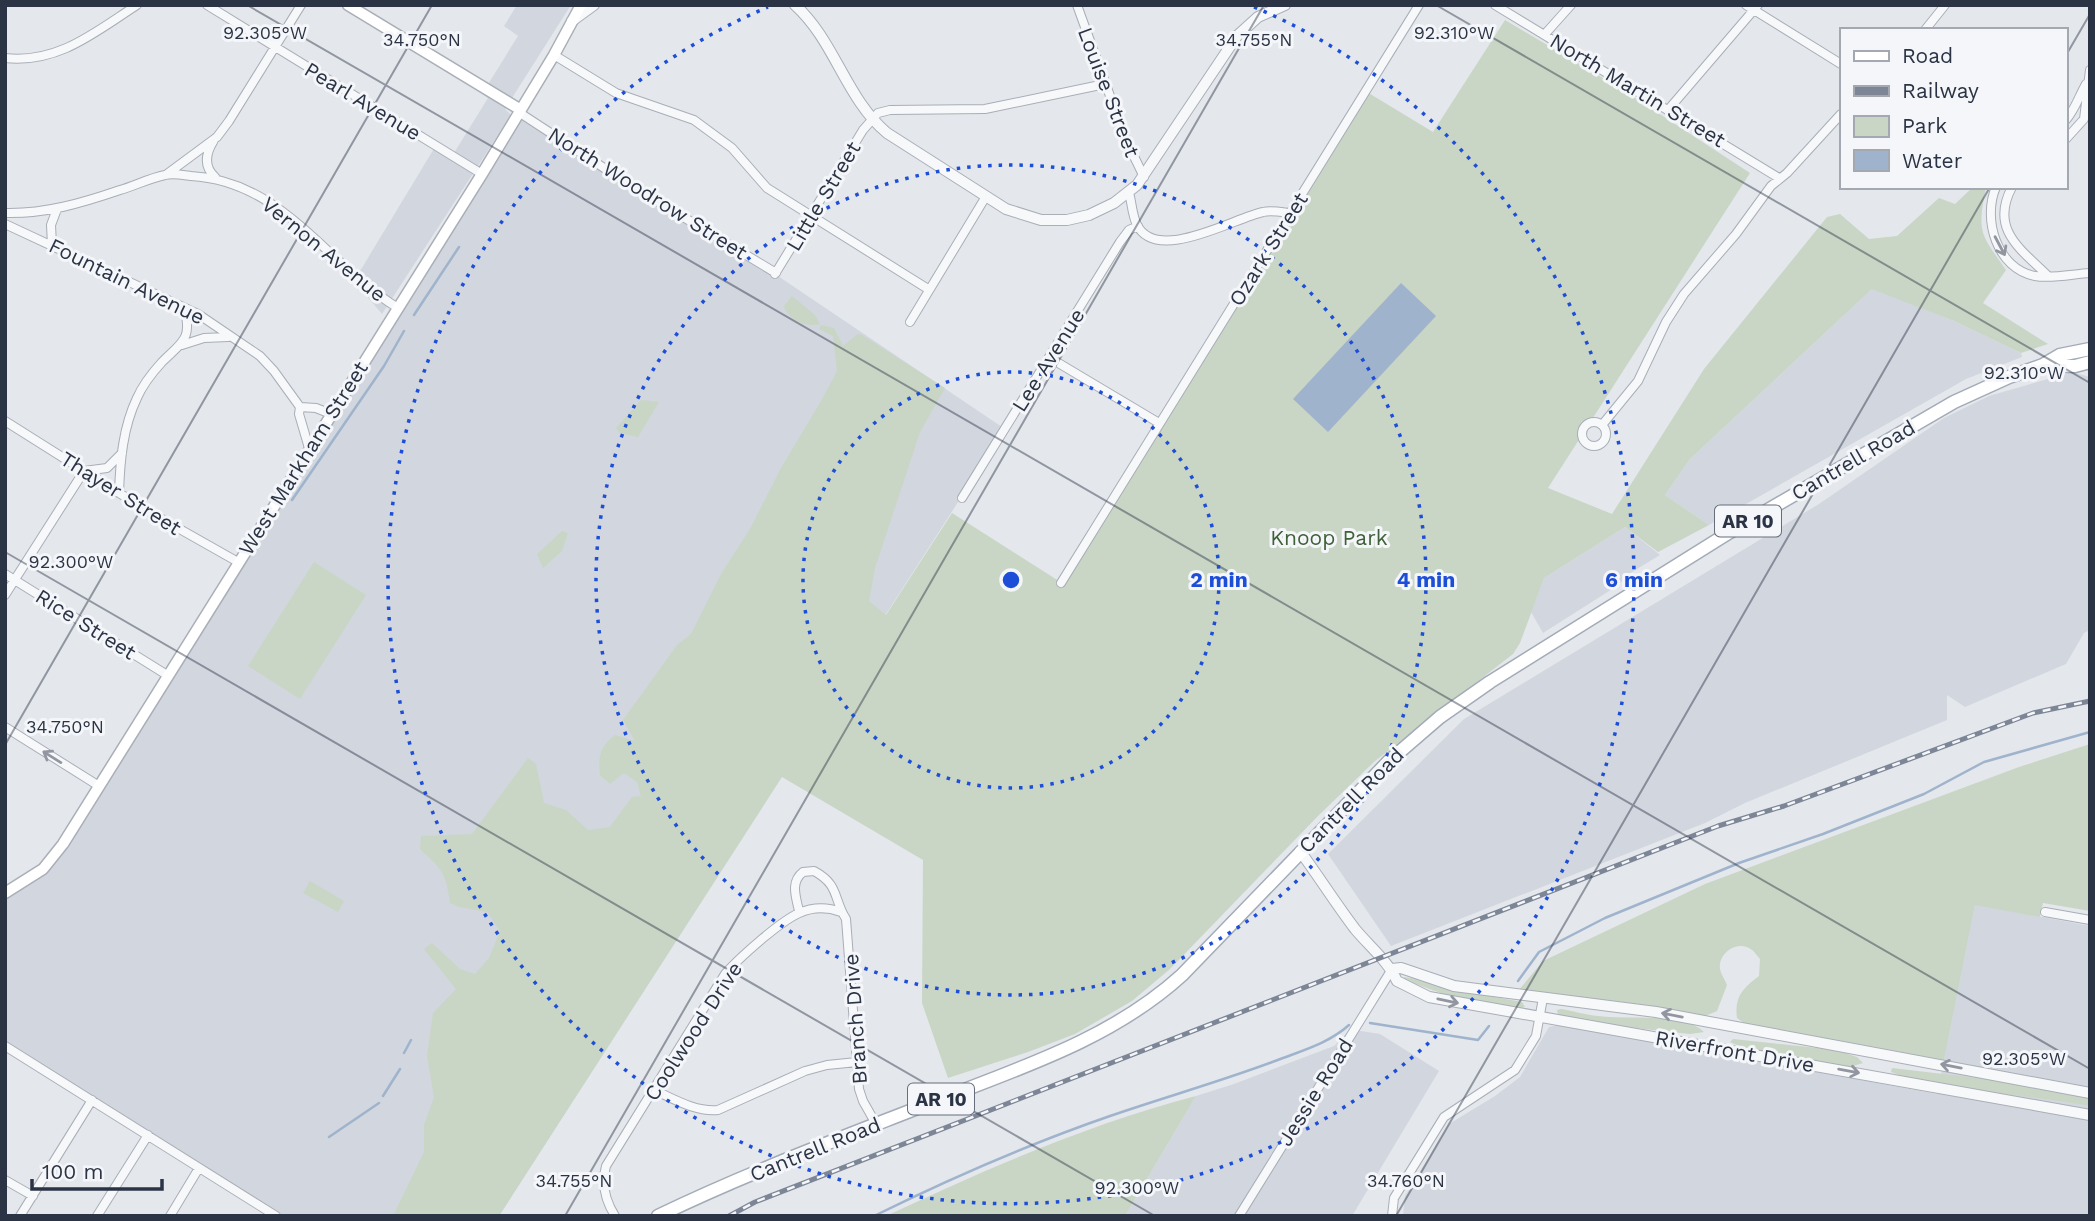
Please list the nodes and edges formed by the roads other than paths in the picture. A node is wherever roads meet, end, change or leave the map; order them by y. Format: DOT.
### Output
graph roads {
  1 [pos="137,5"];
  2 [pos="207,5"];
  3 [pos="301,5"];
  4 [pos="348,5"];
  5 [pos="581,5"];
  6 [pos="594,5"];
  7 [pos="795,5"];
  8 [pos="1077,5"];
  9 [pos="1285,5"];
  10 [pos="1419,5"];
  11 [pos="1495,5"];
  12 [pos="1571,5"];
  13 [pos="1746,5"];
  14 [pos="1945,5"];
  15 [pos="1756,8"];
  16 [pos="1268,9"];
  17 [pos="572,22"];
  18 [pos="1927,28"];
  19 [pos="1545,34"];
  20 [pos="275,48"];
  21 [pos="554,55"];
  22 [pos="5,58"];
  23 [pos="1840,63"];
  24 [pos="2090,71"];
  25 [pos="2088,81"];
  26 [pos="1105,84"];
  27 [pos="1668,110"];
  28 [pos="521,112"];
  29 [pos="1840,115"];
  30 [pos="2067,119"];
  31 [pos="872,121"];
  32 [pos="217,137"];
  33 [pos="2067,138"];
  34 [pos="167,174"];
  35 [pos="482,174"];
  36 [pos="215,177"];
  37 [pos="1143,177"];
  38 [pos="1779,178"];
  39 [pos="1995,189"];
  40 [pos="2011,189"];
  41 [pos="1129,193"];
  42 [pos="985,198"];
  43 [pos="57,209"];
  44 [pos="5,213"];
  45 [pos="1290,213"];
  46 [pos="811,216"];
  47 [pos="5,224"];
  48 [pos="1138,226"];
  49 [pos="52,245"];
  50 [pos="776,273"];
  51 [pos="2090,273"];
  52 [pos="2048,276"];
  53 [pos="928,289"];
  54 [pos="184,308"];
  55 [pos="398,308"];
  56 [pos="910,322"];
  57 [pos="229,337"];
  58 [pos="182,345"];
  59 [pos="2090,349"];
  60 [pos="1050,358"];
  61 [pos="2090,362"];
  62 [pos="2043,365"];
  63 [pos="2076,366"];
  64 [pos="2090,369"];
  65 [pos="300,407"];
  66 [pos="331,414"];
  67 [pos="5,421"];
  68 [pos="1159,423"];
  69 [pos="1602,425"];
  70 [pos="309,448"];
  71 [pos="122,453"];
  72 [pos="84,471"];
  73 [pos="120,493"];
  74 [pos="962,498"];
  75 [pos="238,562"];
  76 [pos="5,574"];
  77 [pos="15,580"];
  78 [pos="1062,583"];
  79 [pos="5,595"];
  80 [pos="167,675"];
  81 [pos="5,727"];
  82 [pos="99,786"];
  83 [pos="1300,851"];
  84 [pos="5,894"];
  85 [pos="799,911"];
  86 [pos="841,912"];
  87 [pos="2045,912"];
  88 [pos="2090,920"];
  89 [pos="1392,969"];
  90 [pos="1543,998"];
  91 [pos="1539,1016"];
  92 [pos="5,1046"];
  93 [pos="857,1062"];
  94 [pos="654,1090"];
  95 [pos="2090,1093"];
  96 [pos="92,1100"];
  97 [pos="2090,1115"];
  98 [pos="876,1124"];
  99 [pos="148,1135"];
  100 [pos="199,1168"];
  101 [pos="5,1180"];
  102 [pos="33,1196"];
  103 [pos="20,1216"];
  104 [pos="97,1216"];
  105 [pos="170,1216"];
  106 [pos="276,1216"];
  107 [pos="615,1216"];
  108 [pos="658,1216"];
  109 [pos="1239,1216"];
  110 [pos="1392,1216"];
  1 -- 22 [label="street"];
  2 -- 20 [label="street, Pearl Avenue"];
  3 -- 20 [label="street"];
  4 -- 28 [label="main road"];
  5 -- 17 [label="main road, West Markham Street"];
  6 -- 17 [label="street"];
  7 -- 31 [label="street"];
  8 -- 26 [label="street, Louise Street"];
  9 -- 16 [label="street"];
  10 -- 45 [label="street, Ozark Street"];
  11 -- 19 [label="street, North Martin Street"];
  12 -- 19 [label="street"];
  13 -- 15 [label="street"];
  14 -- 18 [label="street"];
  15 -- 23 [label="street"];
  15 -- 27 [label="street"];
  16 -- 37 [label="street"];
  17 -- 21 [label="main road, West Markham Street"];
  19 -- 27 [label="street, North Martin Street"];
  20 -- 32 [label="street"];
  20 -- 35 [label="street, Pearl Avenue"];
  21 -- 28 [label="main road, West Markham Street"];
  21 -- 46 [label="street"];
  24 -- 25 [label="street"];
  25 -- 30 [label="street"];
  25 -- 33 [label="street"];
  26 -- 31 [label="street"];
  26 -- 37 [label="street, Louise Street"];
  27 -- 38 [label="street, North Martin Street"];
  28 -- 35 [label="main road, West Markham Street"];
  28 -- 50 [label="street, North Woodrow Street"];
  29 -- 38 [label="street"];
  31 -- 42 [label="street"];
  31 -- 46 [label="street, Little Street"];
  32 -- 34 [label="street"];
  32 -- 36 [label="street"];
  34 -- 36 [label="street, Vernon Avenue"];
  34 -- 43 [label="street, Vernon Avenue"];
  35 -- 55 [label="main road, West Markham Street"];
  36 -- 55 [label="street, Vernon Avenue"];
  37 -- 41 [label="street"];
  38 -- 69 [label="street"];
  39 -- 52 [label="street, one-way"];
  40 -- 52 [label="street"];
  41 -- 42 [label="street"];
  41 -- 48 [label="street"];
  42 -- 53 [label="street"];
  43 -- 44 [label="street, Vernon Avenue"];
  43 -- 49 [label="street"];
  45 -- 48 [label="street"];
  45 -- 68 [label="street, Ozark Street"];
  46 -- 50 [label="street, Little Street"];
  46 -- 53 [label="street"];
  47 -- 49 [label="street, Fountain Avenue"];
  48 -- 60 [label="street, Lee Avenue"];
  49 -- 54 [label="street, Fountain Avenue"];
  51 -- 52 [label="street"];
  53 -- 56 [label="street"];
  54 -- 57 [label="street, Fountain Avenue"];
  54 -- 58 [label="street"];
  55 -- 66 [label="main road, West Markham Street"];
  57 -- 58 [label="street"];
  57 -- 65 [label="street, Fountain Avenue"];
  58 -- 71 [label="street"];
  59 -- 62 [label="main road, Cantrell Road / AR 10"];
  60 -- 68 [label="street"];
  60 -- 74 [label="street, Lee Avenue"];
  61 -- 63 [label="main road, Cantrell Road / AR 10"];
  62 -- 63 [label="main road, Cantrell Road / AR 10"];
  62 -- 83 [label="main road, Cantrell Road / AR 10"];
  63 -- 64 [label="street"];
  65 -- 66 [label="street"];
  65 -- 70 [label="street, Fountain Avenue"];
  66 -- 70 [label="main road, West Markham Street"];
  67 -- 72 [label="street, Thayer Street"];
  68 -- 78 [label="street, Ozark Street"];
  70 -- 75 [label="main road, West Markham Street"];
  71 -- 72 [label="street"];
  71 -- 73 [label="street"];
  72 -- 73 [label="street, Thayer Street"];
  72 -- 77 [label="street"];
  73 -- 75 [label="street, Thayer Street"];
  75 -- 80 [label="main road, West Markham Street"];
  76 -- 77 [label="street, Rice Street"];
  77 -- 79 [label="street"];
  77 -- 80 [label="street, Rice Street"];
  80 -- 82 [label="main road, West Markham Street"];
  82 -- 81 [label="street, one-way"];
  82 -- 84 [label="main road, West Markham Street"];
  83 -- 89 [label="street, Riverfront Drive"];
  83 -- 98 [label="main road, Cantrell Road / AR 10"];
  85 -- 86 [label="street"];
  85 -- 86 [label="street, Branch Drive"];
  85 -- 94 [label="street, Coolwood Drive"];
  86 -- 93 [label="street, Branch Drive"];
  87 -- 88 [label="street"];
  89 -- 90 [label="street, Riverfront Drive"];
  89 -- 91 [label="street, Riverfront Drive, one-way"];
  89 -- 109 [label="street, Jessie Road"];
  90 -- 91 [label="street"];
  95 -- 90 [label="street, Riverfront Drive, one-way"];
  91 -- 97 [label="street, Riverfront Drive, one-way"];
  91 -- 110 [label="street"];
  92 -- 96 [label="street"];
  93 -- 94 [label="street"];
  93 -- 98 [label="street, Branch Drive"];
  94 -- 107 [label="street, Coolwood Drive"];
  96 -- 99 [label="street"];
  96 -- 102 [label="street"];
  98 -- 108 [label="main road, Cantrell Road / AR 10"];
  99 -- 100 [label="street"];
  99 -- 104 [label="street"];
  100 -- 105 [label="street"];
  100 -- 106 [label="street"];
  101 -- 102 [label="street"];
  102 -- 103 [label="street"];
}
